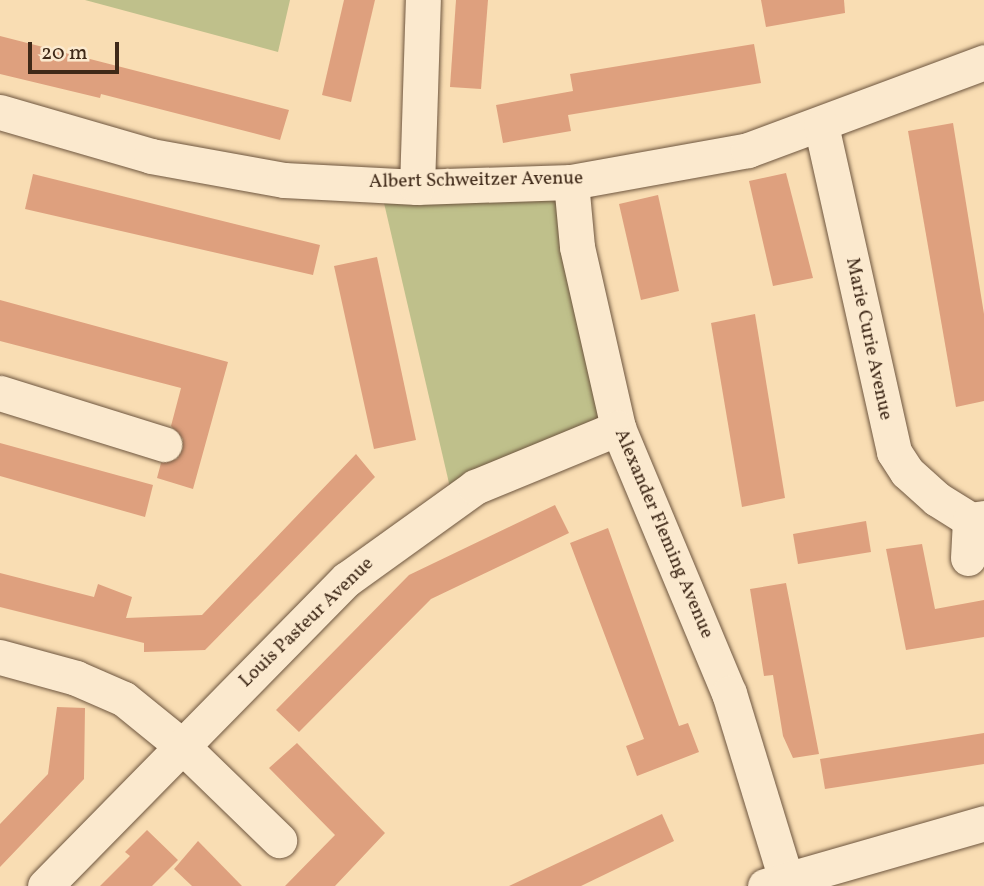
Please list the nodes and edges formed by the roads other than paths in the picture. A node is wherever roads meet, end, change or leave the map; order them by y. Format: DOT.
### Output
graph roads {
  1 [pos="422,0"];
  2 [pos="984,62"];
  3 [pos="0,111"];
  4 [pos="821,125"];
  5 [pos="570,182"];
  6 [pos="417,187"];
  7 [pos="0,393"];
  8 [pos="618,428"];
  9 [pos="164,444"];
  10 [pos="977,519"];
  11 [pos="968,558"];
  12 [pos="0,657"];
  13 [pos="183,747"];
  14 [pos="984,823"];
  15 [pos="279,839"];
  16 [pos="776,883"];
  17 [pos="45,886"];
  1 -- 6 [label="street"];
  2 -- 4 [label="street, Albert Schweitzer Avenue"];
  3 -- 6 [label="street, Albert Schweitzer Avenue"];
  4 -- 5 [label="street, Albert Schweitzer Avenue"];
  4 -- 10 [label="street, Marie Curie Avenue"];
  5 -- 6 [label="street, Albert Schweitzer Avenue"];
  5 -- 8 [label="street, Alexander Fleming Avenue"];
  7 -- 9 [label="street"];
  8 -- 13 [label="street, Louis Pasteur Avenue"];
  8 -- 16 [label="street, Alexander Fleming Avenue"];
  10 -- 11 [label="street, Marie Curie Avenue"];
  12 -- 13 [label="street"];
  13 -- 15 [label="street"];
  13 -- 17 [label="street, Louis Pasteur Avenue"];
  14 -- 16 [label="street"];
}
